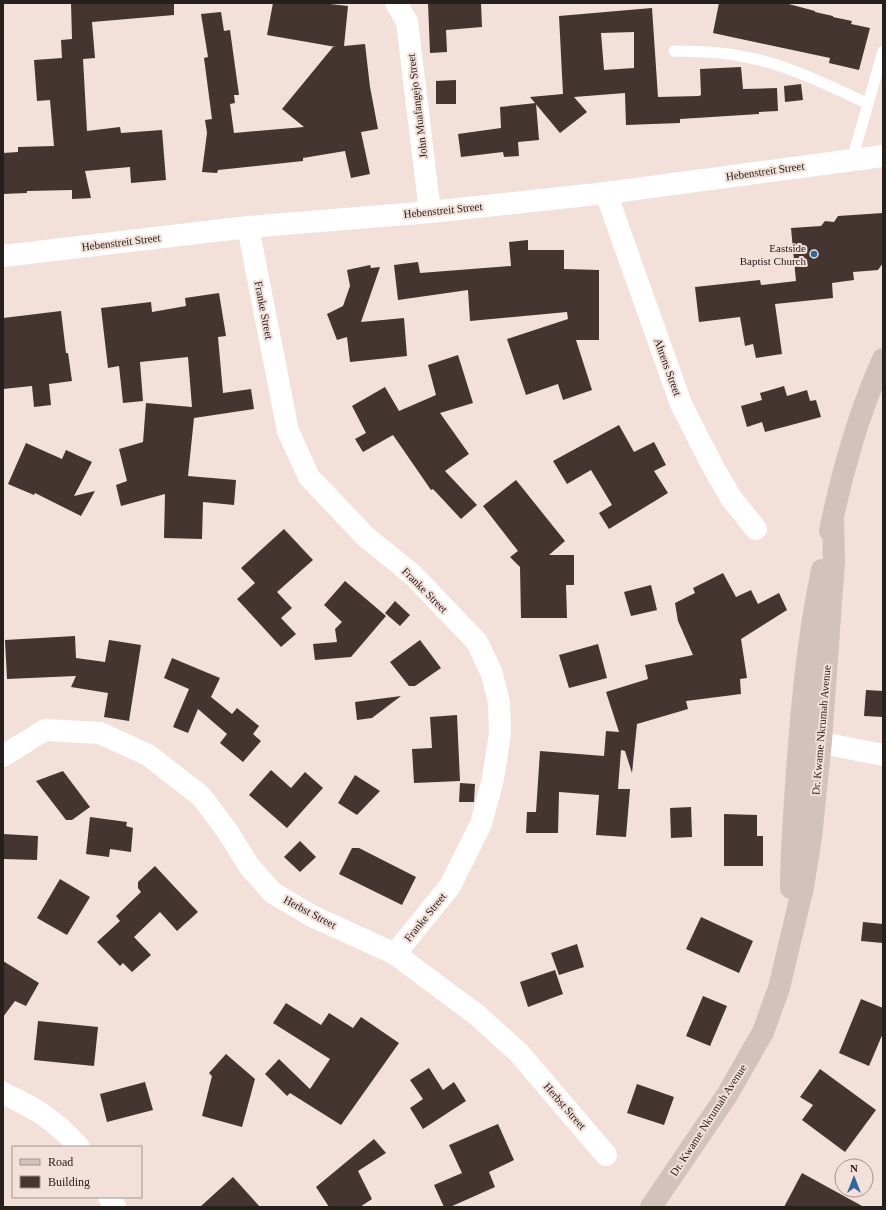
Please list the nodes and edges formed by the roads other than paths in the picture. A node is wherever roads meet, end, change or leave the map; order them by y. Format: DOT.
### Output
graph roads {
  1 [pos="396,3"];
  2 [pos="674,51"];
  3 [pos="883,51"];
  4 [pos="867,103"];
  5 [pos="883,156"];
  6 [pos="852,160"];
  7 [pos="606,192"];
  8 [pos="430,212"];
  9 [pos="248,227"];
  10 [pos="3,256"];
  11 [pos="883,359"];
  12 [pos="832,517"];
  13 [pos="756,529"];
  14 [pos="799,739"];
  15 [pos="821,742"];
  16 [pos="883,755"];
  17 [pos="3,756"];
  18 [pos="791,940"];
  19 [pos="395,954"];
  20 [pos="3,1093"];
  21 [pos="78,1146"];
  22 [pos="606,1154"];
  23 [pos="110,1198"];
  24 [pos="115,1207"];
  25 [pos="651,1207"];
  1 -- 8 [label="street, John Muafangejo Street"];
  2 -- 4 [label="lane"];
  3 -- 4 [label="lane"];
  4 -- 6 [label="lane"];
  5 -- 6 [label="street, Hebenstreit Street"];
  6 -- 7 [label="street, Hebenstreit Street"];
  7 -- 8 [label="street, Hebenstreit Street"];
  7 -- 13 [label="street, Ahrens Street"];
  8 -- 9 [label="street, Hebenstreit Street"];
  9 -- 10 [label="street, Hebenstreit Street"];
  9 -- 19 [label="street, Franke Street"];
  11 -- 12 [label="street, Dr. Kwame Nkrumah Avenue"];
  12 -- 14 [label="street, Dr. Kwame Nkrumah Avenue"];
  12 -- 15 [label="street, Dr. Kwame Nkrumah Avenue"];
  14 -- 15 [label="street"];
  14 -- 18 [label="street, Dr. Kwame Nkrumah Avenue"];
  15 -- 16 [label="street"];
  15 -- 18 [label="street, Dr. Kwame Nkrumah Avenue"];
  17 -- 19 [label="street, Herbst Street"];
  18 -- 25 [label="street, Dr. Kwame Nkrumah Avenue"];
  19 -- 22 [label="street, Herbst Street"];
  20 -- 21 [label="street"];
  23 -- 24 [label="street"];
}
